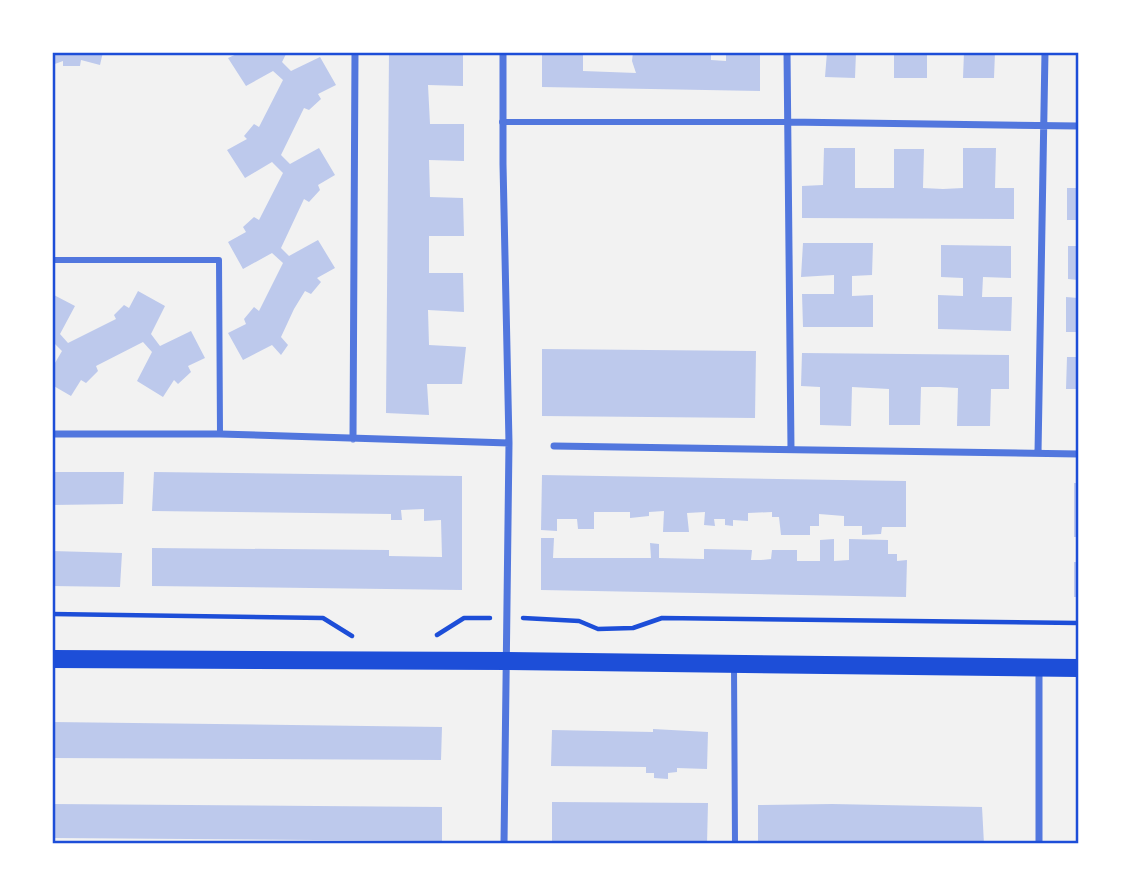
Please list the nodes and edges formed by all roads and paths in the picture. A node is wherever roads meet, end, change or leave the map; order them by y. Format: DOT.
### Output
graph roads {
  1 [pos="355,52"];
  2 [pos="503,52"];
  3 [pos="787,52"];
  4 [pos="1045,52"];
  5 [pos="502,122"];
  6 [pos="787,122"];
  7 [pos="1044,126"];
  8 [pos="1079,126"];
  9 [pos="52,260"];
  10 [pos="52,434"];
  11 [pos="220,434"];
  12 [pos="353,439"];
  13 [pos="509,443"];
  14 [pos="554,446"];
  15 [pos="790,450"];
  16 [pos="1038,453"];
  17 [pos="1079,454"];
  18 [pos="52,614"];
  19 [pos="486,618"];
  20 [pos="520,618"];
  21 [pos="1079,623"];
  22 [pos="435,636"];
  23 [pos="354,637"];
  24 [pos="52,659"];
  25 [pos="507,661"];
  26 [pos="733,664"];
  27 [pos="1039,667"];
  28 [pos="1079,668"];
  29 [pos="504,844"];
  30 [pos="735,844"];
  31 [pos="1039,844"];
  1 -- 12 [label="street"];
  2 -- 5 [label="street"];
  3 -- 6 [label="street"];
  4 -- 7 [label="street"];
  5 -- 6 [label="street"];
  5 -- 13 [label="street"];
  6 -- 7 [label="street"];
  6 -- 15 [label="street"];
  7 -- 8 [label="street"];
  7 -- 16 [label="street"];
  9 -- 11 [label="street"];
  10 -- 11 [label="street"];
  11 -- 12 [label="street"];
  12 -- 13 [label="street"];
  13 -- 25 [label="street"];
  14 -- 15 [label="street"];
  15 -- 16 [label="street"];
  16 -- 17 [label="street"];
  18 -- 23 [label="path"];
  19 -- 22 [label="path"];
  20 -- 21 [label="path"];
  24 -- 25 [label="main road"];
  25 -- 26 [label="main road"];
  25 -- 29 [label="street"];
  26 -- 27 [label="main road"];
  26 -- 30 [label="street"];
  27 -- 28 [label="main road"];
  27 -- 31 [label="street"];
}
